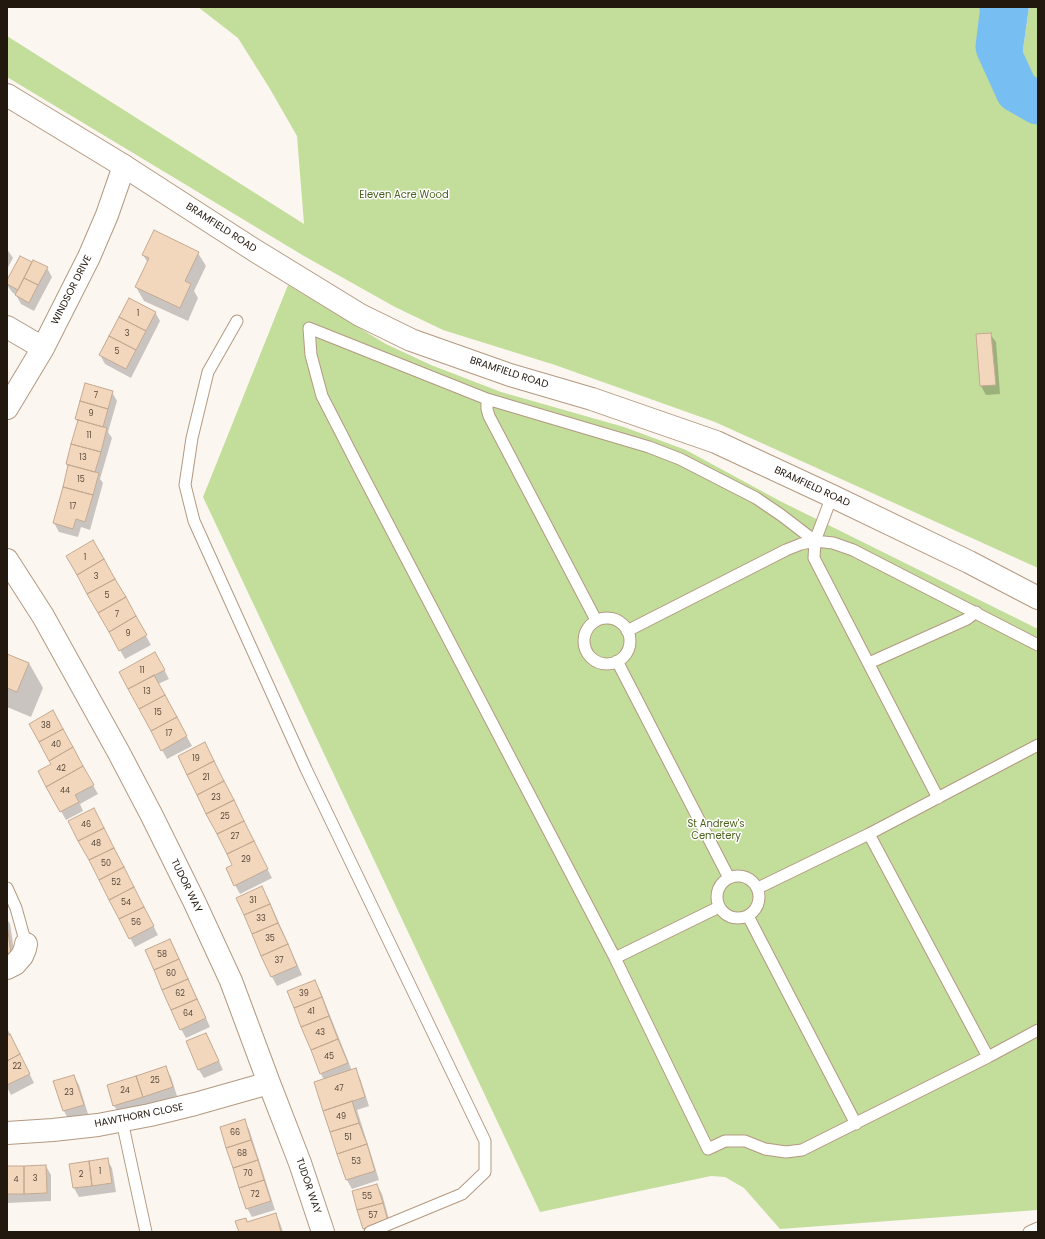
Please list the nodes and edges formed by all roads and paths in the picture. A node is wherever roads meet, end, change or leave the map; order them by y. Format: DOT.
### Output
graph roads {
  1 [pos="7,94"];
  2 [pos="124,166"];
  3 [pos="237,322"];
  4 [pos="7,327"];
  5 [pos="42,348"];
  6 [pos="488,399"];
  7 [pos="7,408"];
  8 [pos="832,496"];
  9 [pos="816,541"];
  10 [pos="7,560"];
  11 [pos="1038,598"];
  12 [pos="976,612"];
  13 [pos="596,620"];
  14 [pos="628,631"];
  15 [pos="1038,645"];
  16 [pos="617,661"];
  17 [pos="869,663"];
  18 [pos="1038,745"];
  19 [pos="938,798"];
  20 [pos="869,834"];
  21 [pos="729,878"];
  22 [pos="7,888"];
  23 [pos="758,888"];
  24 [pos="719,907"];
  25 [pos="748,916"];
  26 [pos="26,944"];
  27 [pos="616,958"];
  28 [pos="7,968"];
  29 [pos="1038,1030"];
  30 [pos="988,1057"];
  31 [pos="269,1083"];
  32 [pos="122,1121"];
  33 [pos="856,1124"];
  34 [pos="7,1133"];
  35 [pos="1038,1228"];
  36 [pos="146,1232"];
  37 [pos="323,1232"];
  38 [pos="370,1232"];
  39 [pos="1029,1232"];
  1 -- 2 [label="street, BRAMFIELD ROAD"];
  2 -- 5 [label="street, WINDSOR DRIVE"];
  2 -- 8 [label="street, BRAMFIELD ROAD"];
  3 -- 38 [label="lane"];
  4 -- 5 [label="street"];
  5 -- 7 [label="street, WINDSOR DRIVE"];
  6 -- 9 [label="lane"];
  6 -- 13 [label="lane"];
  6 -- 27 [label="lane"];
  8 -- 9 [label="lane"];
  8 -- 11 [label="street, BRAMFIELD ROAD"];
  9 -- 12 [label="lane"];
  9 -- 14 [label="lane"];
  9 -- 17 [label="lane"];
  10 -- 31 [label="street, TUDOR WAY"];
  12 -- 15 [label="lane"];
  12 -- 17 [label="lane"];
  13 -- 14 [label="lane"];
  13 -- 16 [label="lane"];
  14 -- 16 [label="lane"];
  16 -- 21 [label="lane"];
  17 -- 19 [label="lane"];
  18 -- 19 [label="lane"];
  19 -- 20 [label="lane"];
  20 -- 23 [label="lane"];
  20 -- 30 [label="lane"];
  21 -- 23 [label="lane"];
  21 -- 24 [label="lane"];
  22 -- 26 [label="lane"];
  23 -- 25 [label="lane"];
  24 -- 25 [label="lane"];
  24 -- 27 [label="lane"];
  25 -- 33 [label="lane"];
  26 -- 28 [label="street"];
  27 -- 33 [label="lane"];
  29 -- 30 [label="lane"];
  30 -- 33 [label="lane"];
  31 -- 32 [label="street, HAWTHORN CLOSE"];
  31 -- 37 [label="street, TUDOR WAY"];
  32 -- 34 [label="street, HAWTHORN CLOSE"];
  32 -- 36 [label="lane"];
  35 -- 39 [label="lane"];
}
